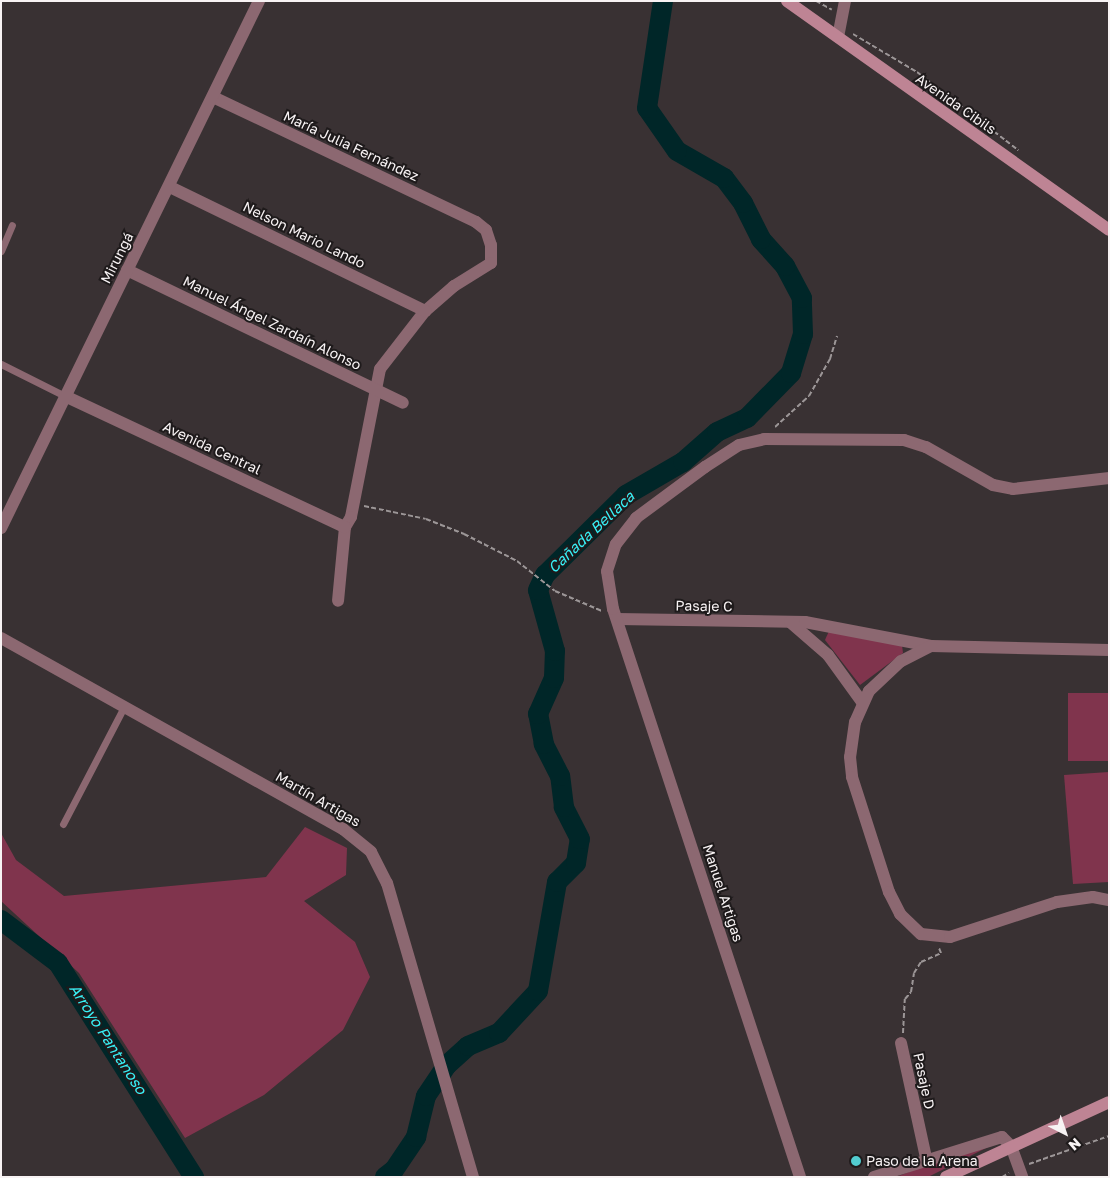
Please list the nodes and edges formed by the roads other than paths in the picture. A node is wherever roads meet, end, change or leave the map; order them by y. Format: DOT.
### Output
graph roads {
  1 [pos="259,1"];
  2 [pos="787,1"];
  3 [pos="845,1"];
  4 [pos="841,26"];
  5 [pos="213,97"];
  6 [pos="170,187"];
  7 [pos="12,225"];
  8 [pos="1109,230"];
  9 [pos="1,251"];
  10 [pos="127,270"];
  11 [pos="424,311"];
  12 [pos="1,364"];
  13 [pos="375,389"];
  14 [pos="67,397"];
  15 [pos="403,403"];
  16 [pos="1109,478"];
  17 [pos="345,526"];
  18 [pos="1,528"];
  19 [pos="338,601"];
  20 [pos="617,619"];
  21 [pos="790,622"];
  22 [pos="1,638"];
  23 [pos="931,646"];
  24 [pos="1109,650"];
  25 [pos="862,702"];
  26 [pos="124,707"];
  27 [pos="63,824"];
  28 [pos="1109,900"];
  29 [pos="901,1043"];
  30 [pos="1109,1104"];
  31 [pos="1011,1146"];
  32 [pos="926,1158"];
  33 [pos="1021,1173"];
  34 [pos="473,1177"];
  35 [pos="800,1177"];
  36 [pos="874,1177"];
  37 [pos="946,1177"];
  1 -- 5 [label="street, Mirungá"];
  2 -- 4 [label="street, Avenida Cibils"];
  3 -- 4 [label="street"];
  4 -- 8 [label="street, Avenida Cibils"];
  5 -- 6 [label="street, Mirungá"];
  5 -- 11 [label="street, María Julia Fernández"];
  6 -- 10 [label="street, Mirungá"];
  6 -- 11 [label="street, Nelson Mario Lando"];
  7 -- 9 [label="lane"];
  10 -- 13 [label="street, Manuel Ángel Zardaín Alonso"];
  10 -- 14 [label="street, Mirungá"];
  11 -- 13 [label="street"];
  12 -- 14 [label="lane"];
  13 -- 15 [label="street, Manuel Ángel Zardaín Alonso"];
  13 -- 17 [label="street"];
  14 -- 17 [label="street, Avenida Central"];
  14 -- 18 [label="street, Mirungá"];
  16 -- 20 [label="street, Manuel Artigas"];
  17 -- 19 [label="street"];
  20 -- 21 [label="street, Pasaje C"];
  20 -- 35 [label="street, Manuel Artigas"];
  21 -- 23 [label="street, Pasaje C"];
  21 -- 25 [label="street"];
  22 -- 26 [label="street, Martín Artigas"];
  23 -- 24 [label="street, Pasaje C"];
  23 -- 25 [label="street"];
  25 -- 28 [label="street"];
  26 -- 27 [label="lane"];
  26 -- 34 [label="street, Martín Artigas"];
  29 -- 32 [label="street, Pasaje D"];
  30 -- 31 [label="street"];
  31 -- 32 [label="street"];
  31 -- 33 [label="street"];
  31 -- 37 [label="street"];
  32 -- 36 [label="street"];
}
